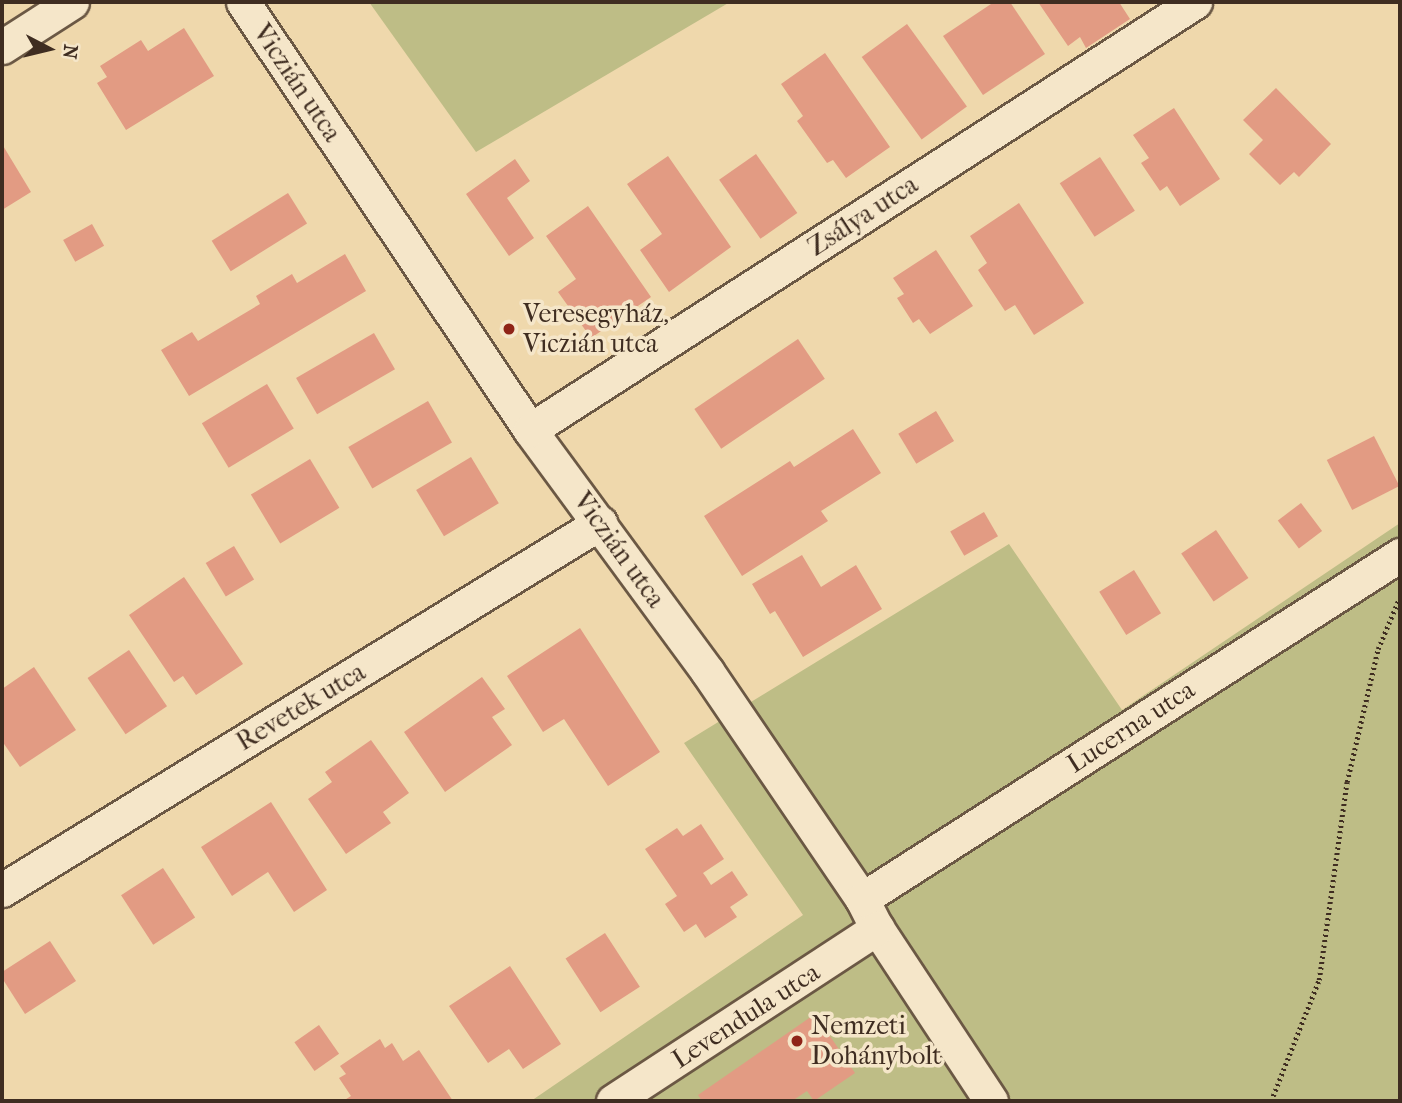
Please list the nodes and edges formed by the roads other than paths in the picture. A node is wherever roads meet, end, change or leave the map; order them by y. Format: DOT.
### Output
graph roads {
  1 [pos="72,2"];
  2 [pos="243,2"];
  3 [pos="1195,2"];
  4 [pos="2,47"];
  5 [pos="530,430"];
  6 [pos="600,523"];
  7 [pos="1400,555"];
  8 [pos="2,890"];
  9 [pos="862,899"];
  10 [pos="877,928"];
  11 [pos="614,1101"];
  12 [pos="992,1101"];
  1 -- 4 [label="street"];
  2 -- 5 [label="street, Viczián utca"];
  3 -- 5 [label="street, Zsálya utca"];
  5 -- 6 [label="street, Viczián utca"];
  6 -- 8 [label="street, Revetek utca"];
  6 -- 9 [label="street, Viczián utca"];
  7 -- 9 [label="street, Lucerna utca"];
  9 -- 10 [label="street, Viczián utca"];
  10 -- 11 [label="street, Levendula utca"];
  10 -- 12 [label="street, Viczián utca"];
}
